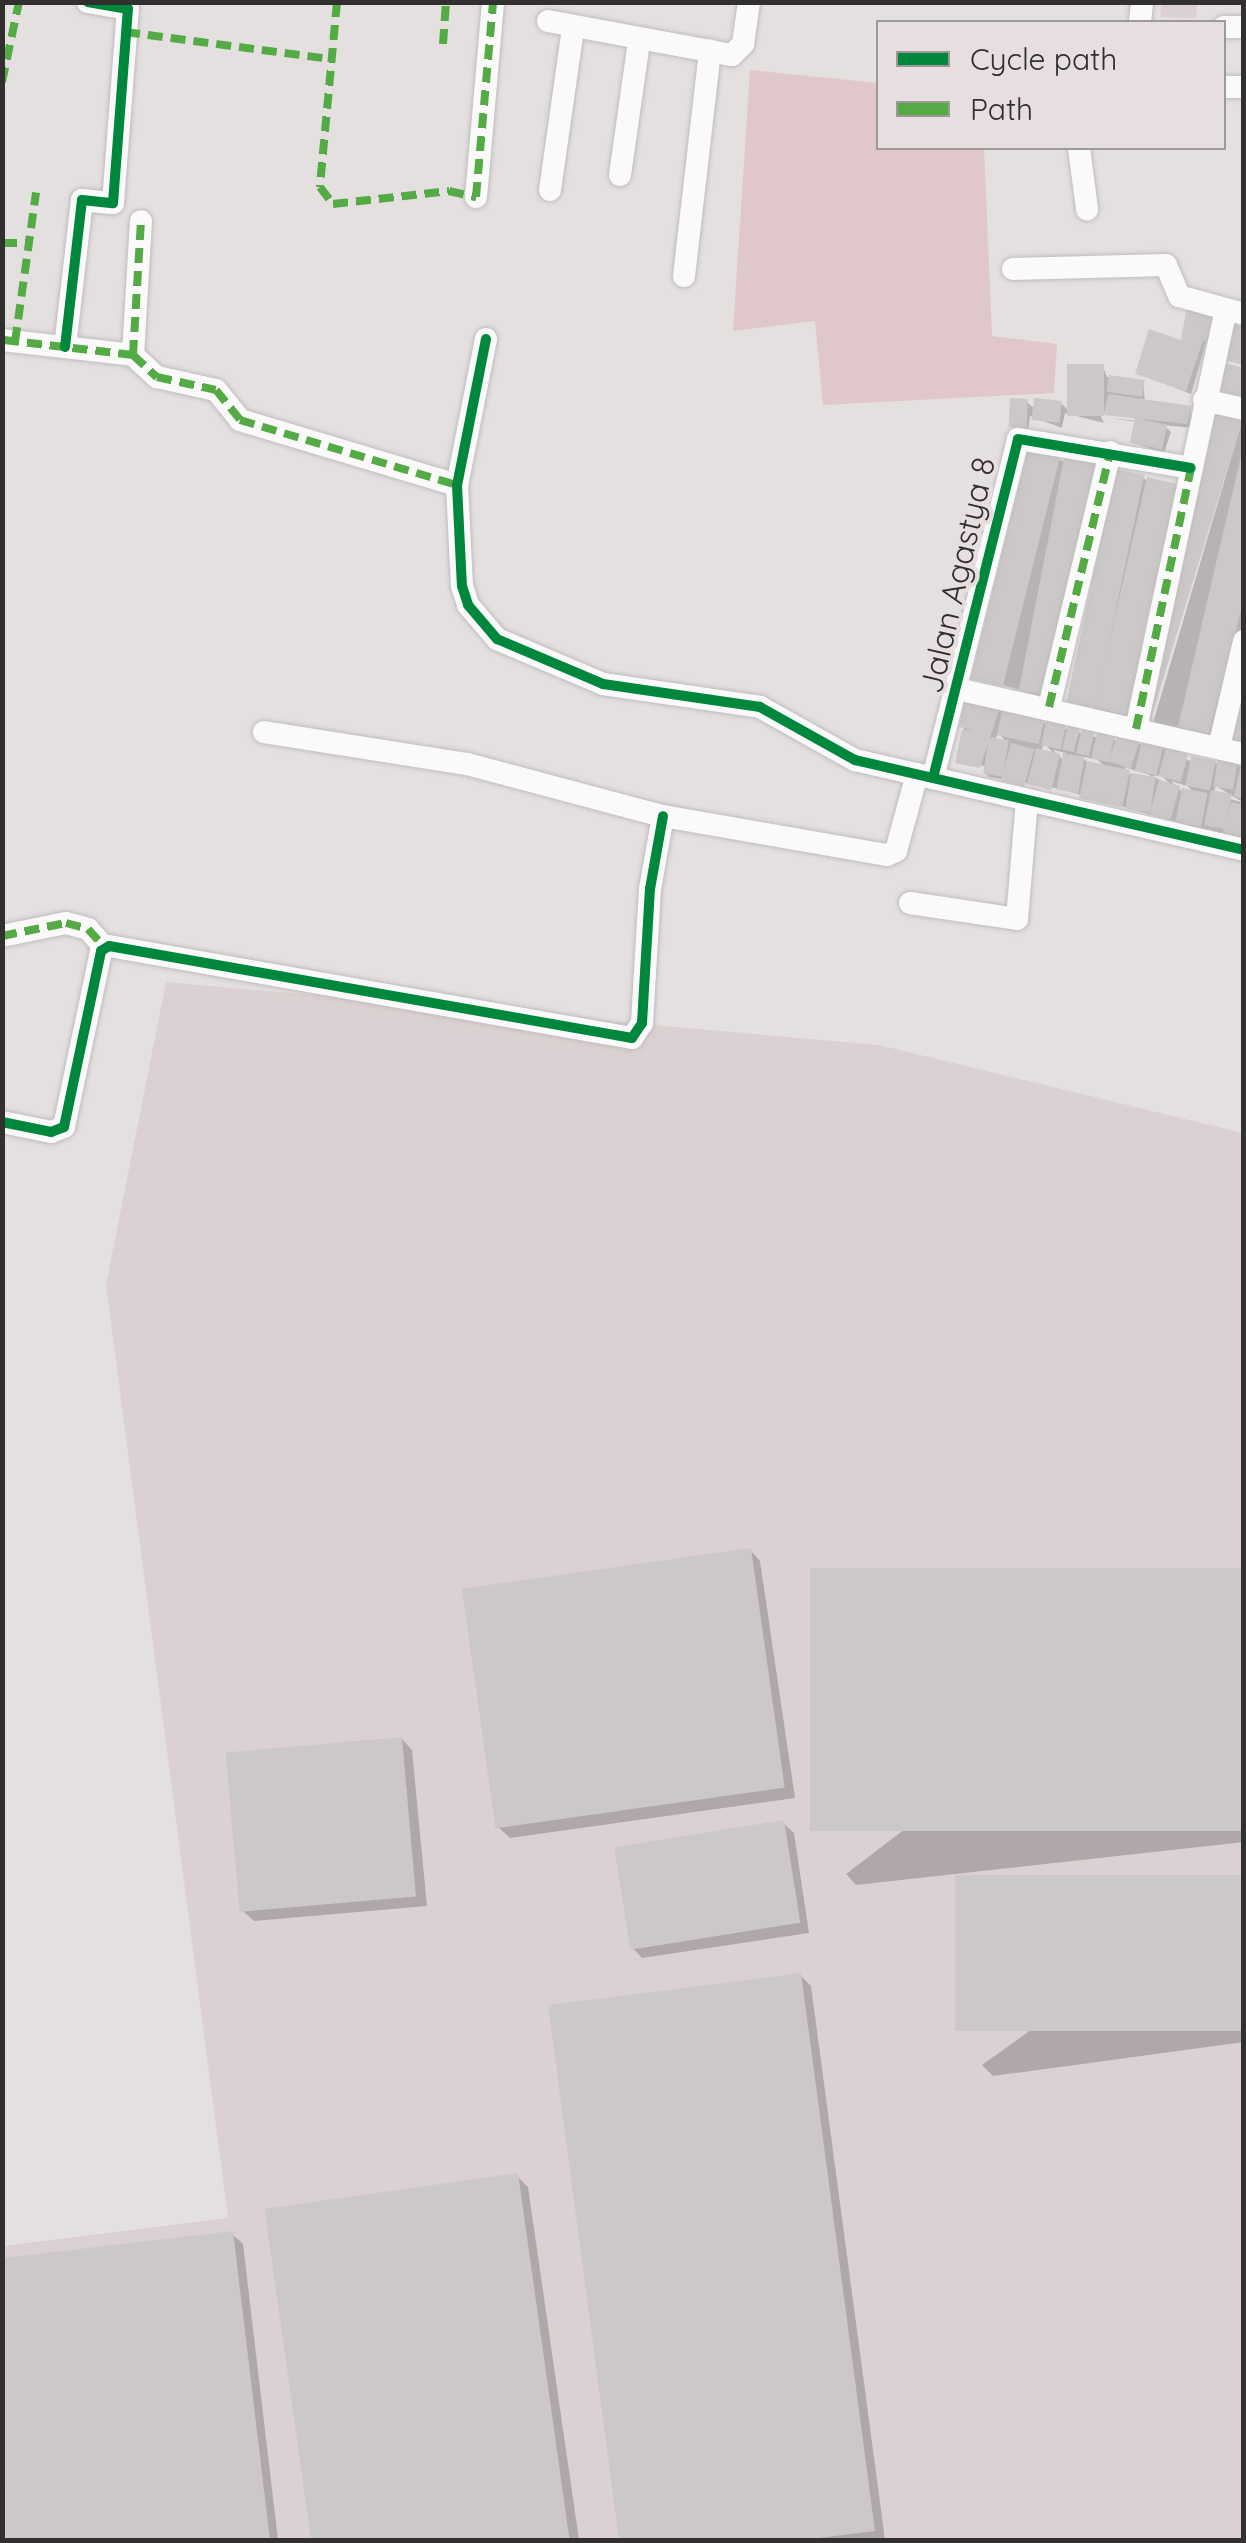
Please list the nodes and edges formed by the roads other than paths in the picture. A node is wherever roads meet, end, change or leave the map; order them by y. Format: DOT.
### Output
graph roads {
  1 [pos="88,2"];
  2 [pos="494,2"];
  3 [pos="749,2"];
  4 [pos="548,20"];
  5 [pos="574,28"];
  6 [pos="640,41"];
  7 [pos="710,50"];
  8 [pos="1079,150"];
  9 [pos="620,175"];
  10 [pos="550,190"];
  11 [pos="476,197"];
  12 [pos="1087,208"];
  13 [pos="141,221"];
  14 [pos="1013,268"];
  15 [pos="684,276"];
  16 [pos="1235,312"];
  17 [pos="486,339"];
  18 [pos="2,340"];
  19 [pos="65,346"];
  20 [pos="134,355"];
  21 [pos="1204,400"];
  22 [pos="1244,409"];
  23 [pos="1110,452"];
  24 [pos="1191,468"];
  25 [pos="457,485"];
  26 [pos="1244,641"];
  27 [pos="956,689"];
  28 [pos="1049,707"];
  29 [pos="1136,729"];
  30 [pos="264,732"];
  31 [pos="1219,747"];
  32 [pos="1244,754"];
  33 [pos="925,776"];
  34 [pos="1027,801"];
  35 [pos="663,816"];
  36 [pos="1244,850"];
  37 [pos="910,903"];
  38 [pos="2,936"];
  39 [pos="105,948"];
  40 [pos="2,1122"];
  1 -- 19 [label="street"];
  2 -- 11 [label="street"];
  3 -- 7 [label="street"];
  4 -- 5 [label="street"];
  5 -- 6 [label="street"];
  5 -- 10 [label="street"];
  6 -- 7 [label="street"];
  6 -- 9 [label="street"];
  7 -- 15 [label="street"];
  8 -- 12 [label="street"];
  13 -- 20 [label="street"];
  14 -- 16 [label="street"];
  16 -- 21 [label="street"];
  17 -- 25 [label="street"];
  18 -- 19 [label="street"];
  19 -- 20 [label="street"];
  20 -- 25 [label="street"];
  21 -- 22 [label="street"];
  21 -- 24 [label="street"];
  23 -- 24 [label="street, Jalan Agastya 8"];
  23 -- 27 [label="street, Jalan Agastya 8"];
  23 -- 28 [label="street"];
  24 -- 29 [label="street"];
  25 -- 33 [label="street"];
  26 -- 31 [label="street"];
  27 -- 28 [label="street"];
  27 -- 33 [label="street, Jalan Agastya 8"];
  28 -- 29 [label="street"];
  29 -- 31 [label="street"];
  30 -- 35 [label="street"];
  31 -- 32 [label="street"];
  33 -- 34 [label="street"];
  33 -- 35 [label="street, Jalan Agastya 8"];
  34 -- 36 [label="street"];
  34 -- 37 [label="street"];
  35 -- 39 [label="street"];
  38 -- 39 [label="street"];
  39 -- 40 [label="street"];
}
